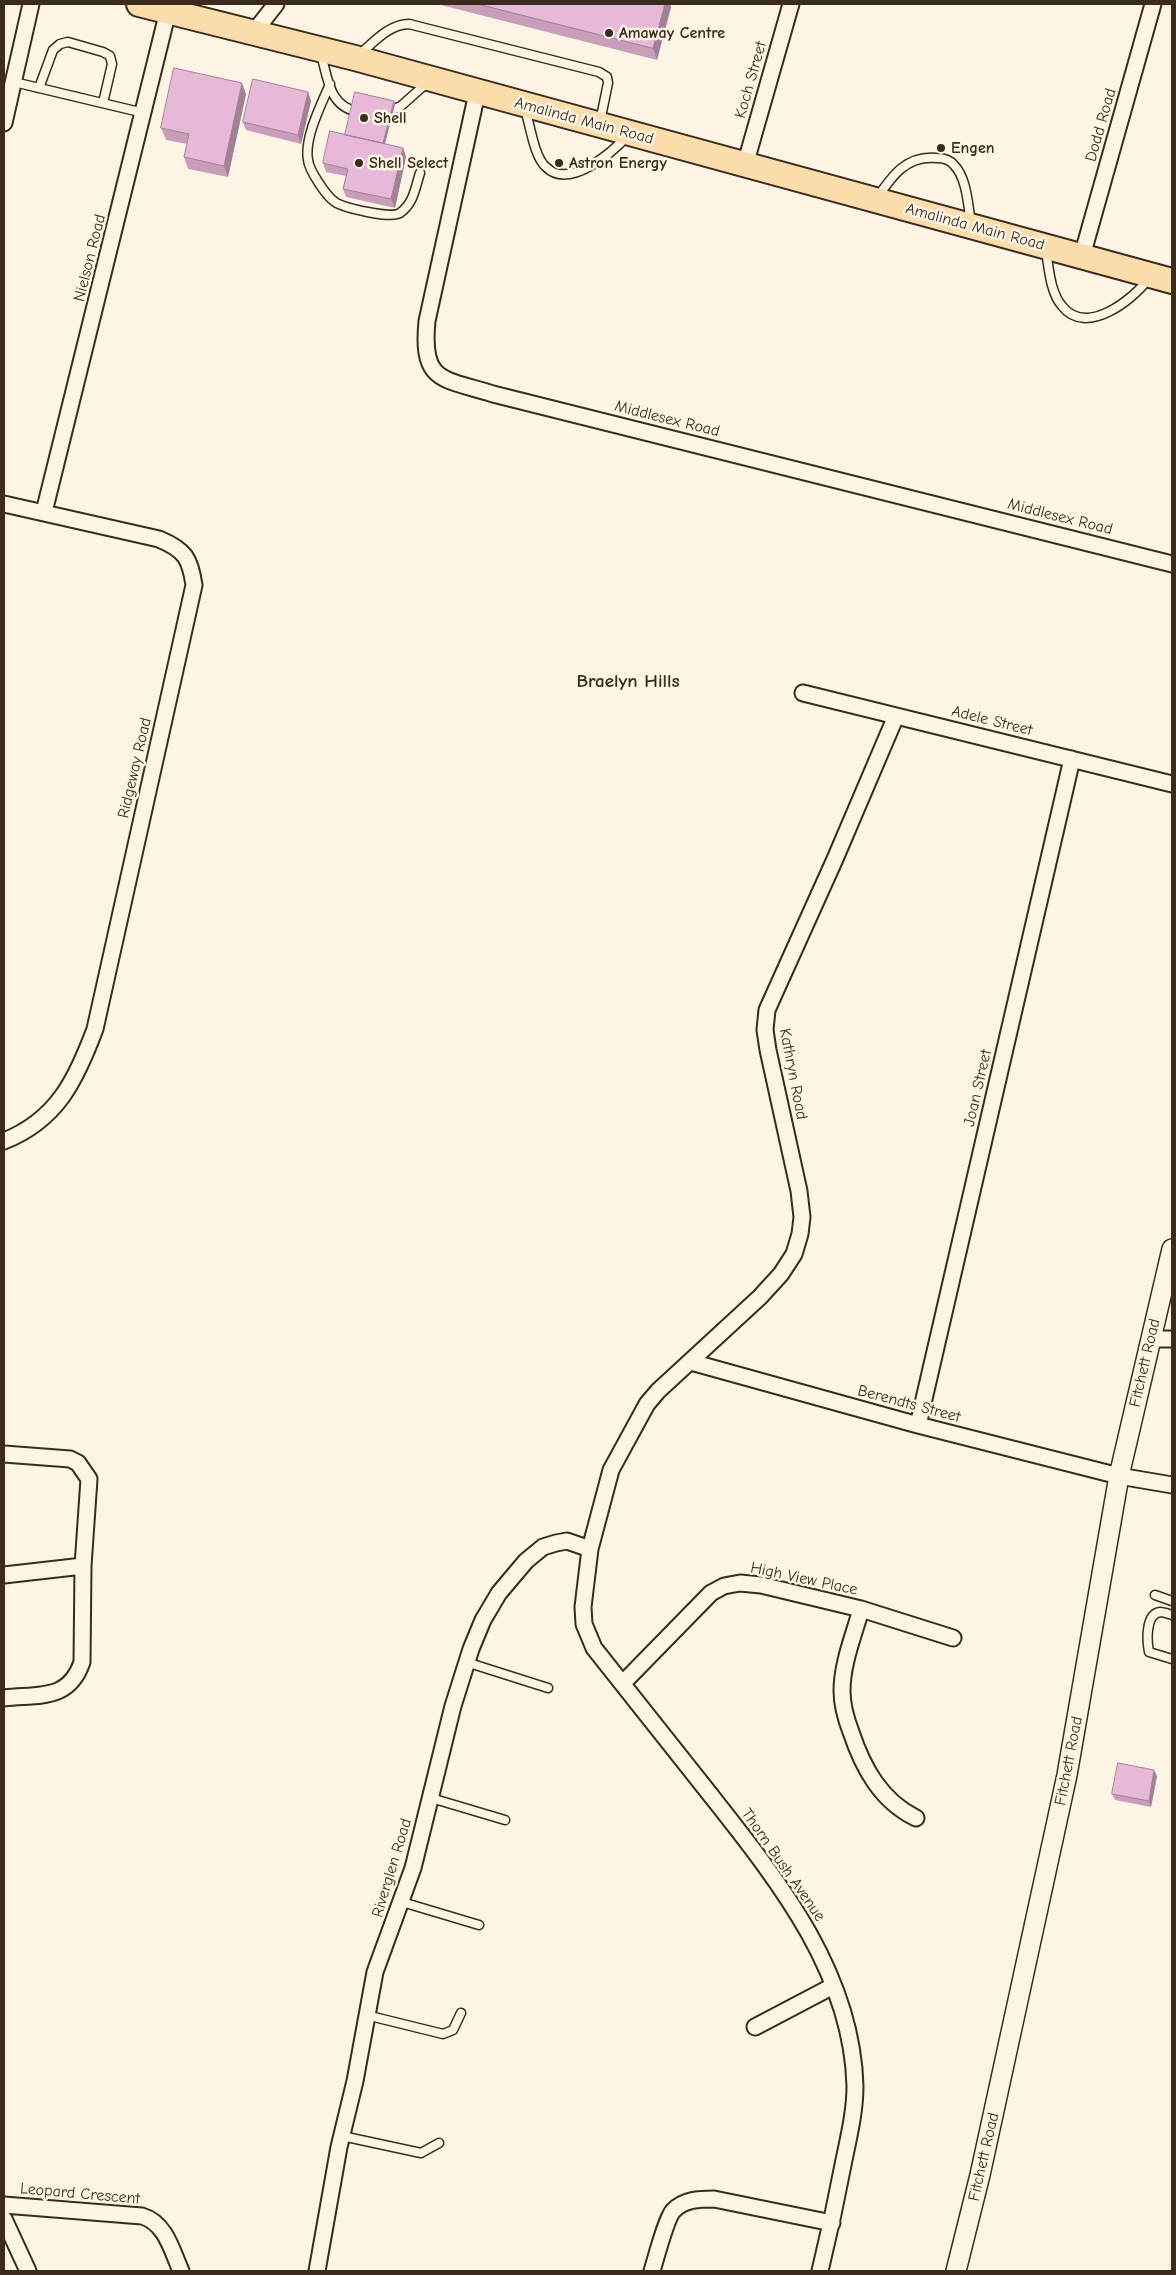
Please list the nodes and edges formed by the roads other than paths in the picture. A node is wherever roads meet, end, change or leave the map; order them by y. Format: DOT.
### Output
graph roads {
  1 [pos="31,4"];
  2 [pos="139,4"];
  3 [pos="276,4"];
  4 [pos="790,4"];
  5 [pos="1153,4"];
  6 [pos="168,11"];
  7 [pos="254,32"];
  8 [pos="320,49"];
  9 [pos="355,58"];
  10 [pos="430,80"];
  11 [pos="14,82"];
  12 [pos="330,84"];
  13 [pos="39,88"];
  14 [pos="477,93"];
  15 [pos="103,103"];
  16 [pos="524,105"];
  17 [pos="144,113"];
  18 [pos="371,114"];
  19 [pos="380,114"];
  20 [pos="4,123"];
  21 [pos="599,125"];
  22 [pos="630,133"];
  23 [pos="745,165"];
  24 [pos="420,173"];
  25 [pos="876,200"];
  26 [pos="972,226"];
  27 [pos="1045,246"];
  28 [pos="1082,256"];
  29 [pos="1161,278"];
  30 [pos="4,504"];
  31 [pos="44,512"];
  32 [pos="1172,564"];
  33 [pos="803,692"];
  34 [pos="896,716"];
  35 [pos="1072,759"];
  36 [pos="1172,784"];
  37 [pos="4,1141"];
  38 [pos="1172,1249"];
  39 [pos="1151,1339"];
  40 [pos="1172,1339"];
  41 [pos="691,1362"];
  42 [pos="918,1425"];
  43 [pos="4,1454"];
  44 [pos="1119,1476"];
  45 [pos="1172,1485"];
  46 [pos="590,1548"];
  47 [pos="83,1566"];
  48 [pos="4,1576"];
  49 [pos="1155,1595"];
  50 [pos="1172,1601"];
  51 [pos="861,1609"];
  52 [pos="1172,1615"];
  53 [pos="953,1638"];
  54 [pos="1172,1659"];
  55 [pos="466,1662"];
  56 [pos="623,1683"];
  57 [pos="548,1688"];
  58 [pos="4,1698"];
  59 [pos="431,1798"];
  60 [pos="916,1818"];
  61 [pos="505,1820"];
  62 [pos="402,1902"];
  63 [pos="479,1925"];
  64 [pos="833,1986"];
  65 [pos="461,2013"];
  66 [pos="366,2014"];
  67 [pos="755,2027"];
  68 [pos="342,2136"];
  69 [pos="439,2143"];
  70 [pos="4,2205"];
  71 [pos="4,2219"];
  72 [pos="832,2223"];
  73 [pos="28,2271"];
  74 [pos="181,2271"];
  75 [pos="317,2271"];
  76 [pos="652,2271"];
  77 [pos="820,2271"];
  78 [pos="956,2271"];
  1 -- 11 [label="street"];
  2 -- 6 [label="main road, Amalinda Main Road"];
  3 -- 7 [label="street"];
  4 -- 23 [label="street, Koch Street"];
  5 -- 28 [label="street, Dodd Road"];
  6 -- 7 [label="main road, Amalinda Main Road"];
  6 -- 17 [label="street, Nielson Road"];
  7 -- 8 [label="main road, Amalinda Main Road"];
  8 -- 9 [label="main road, Amalinda Main Road"];
  8 -- 12 [label="lane"];
  9 -- 10 [label="main road, Amalinda Main Road"];
  9 -- 21 [label="lane"];
  10 -- 14 [label="main road, Amalinda Main Road"];
  10 -- 19 [label="lane"];
  11 -- 13 [label="lane"];
  11 -- 20 [label="street"];
  12 -- 18 [label="lane"];
  12 -- 24 [label="lane"];
  13 -- 15 [label="lane"];
  13 -- 15 [label="lane"];
  14 -- 16 [label="main road, Amalinda Main Road"];
  14 -- 32 [label="street, Middlesex Road"];
  15 -- 17 [label="lane"];
  16 -- 21 [label="main road, Amalinda Main Road"];
  16 -- 22 [label="lane"];
  17 -- 31 [label="street, Nielson Road"];
  21 -- 22 [label="main road, Amalinda Main Road"];
  22 -- 23 [label="main road, Amalinda Main Road"];
  23 -- 25 [label="main road, Amalinda Main Road"];
  25 -- 26 [label="main road, Amalinda Main Road"];
  25 -- 26 [label="lane"];
  26 -- 27 [label="main road, Amalinda Main Road"];
  27 -- 28 [label="main road, Amalinda Main Road"];
  27 -- 29 [label="lane"];
  28 -- 29 [label="main road, Amalinda Main Road"];
  30 -- 31 [label="street, Ridgeway Road"];
  31 -- 37 [label="street, Ridgeway Road"];
  33 -- 34 [label="street, Adele Street"];
  34 -- 35 [label="street, Adele Street"];
  34 -- 41 [label="street, Kathryn Road"];
  35 -- 36 [label="street, Adele Street"];
  35 -- 42 [label="street, Joan Street"];
  38 -- 39 [label="street, Fitchett Road"];
  39 -- 40 [label="street"];
  39 -- 44 [label="street, Fitchett Road"];
  41 -- 42 [label="street, Berendts Street"];
  41 -- 46 [label="street, Kathryn Road"];
  42 -- 44 [label="street, Berendts Street"];
  43 -- 47 [label="street"];
  44 -- 45 [label="street, Berendts Street"];
  44 -- 78 [label="street, Fitchett Road"];
  46 -- 55 [label="street, Riverglen Road"];
  46 -- 56 [label="street, Thorn Bush Avenue"];
  47 -- 48 [label="street"];
  47 -- 58 [label="street"];
  49 -- 50 [label="lane"];
  51 -- 53 [label="street, High View Place"];
  51 -- 56 [label="street, High View Place"];
  51 -- 60 [label="street"];
  52 -- 54 [label="lane"];
  55 -- 57 [label="lane"];
  55 -- 59 [label="street, Riverglen Road"];
  56 -- 64 [label="street, Thorn Bush Avenue"];
  59 -- 61 [label="lane"];
  59 -- 62 [label="street, Riverglen Road"];
  62 -- 63 [label="lane"];
  62 -- 66 [label="street, Riverglen Road"];
  64 -- 67 [label="street"];
  64 -- 72 [label="street, Thorn Bush Avenue"];
  65 -- 66 [label="lane"];
  66 -- 68 [label="street, Riverglen Road"];
  68 -- 69 [label="lane"];
  68 -- 75 [label="street, Riverglen Road"];
  70 -- 74 [label="street, Leopard Crescent"];
  71 -- 73 [label="street"];
  72 -- 76 [label="street"];
  72 -- 77 [label="street, Thorn Bush Avenue"];
}
